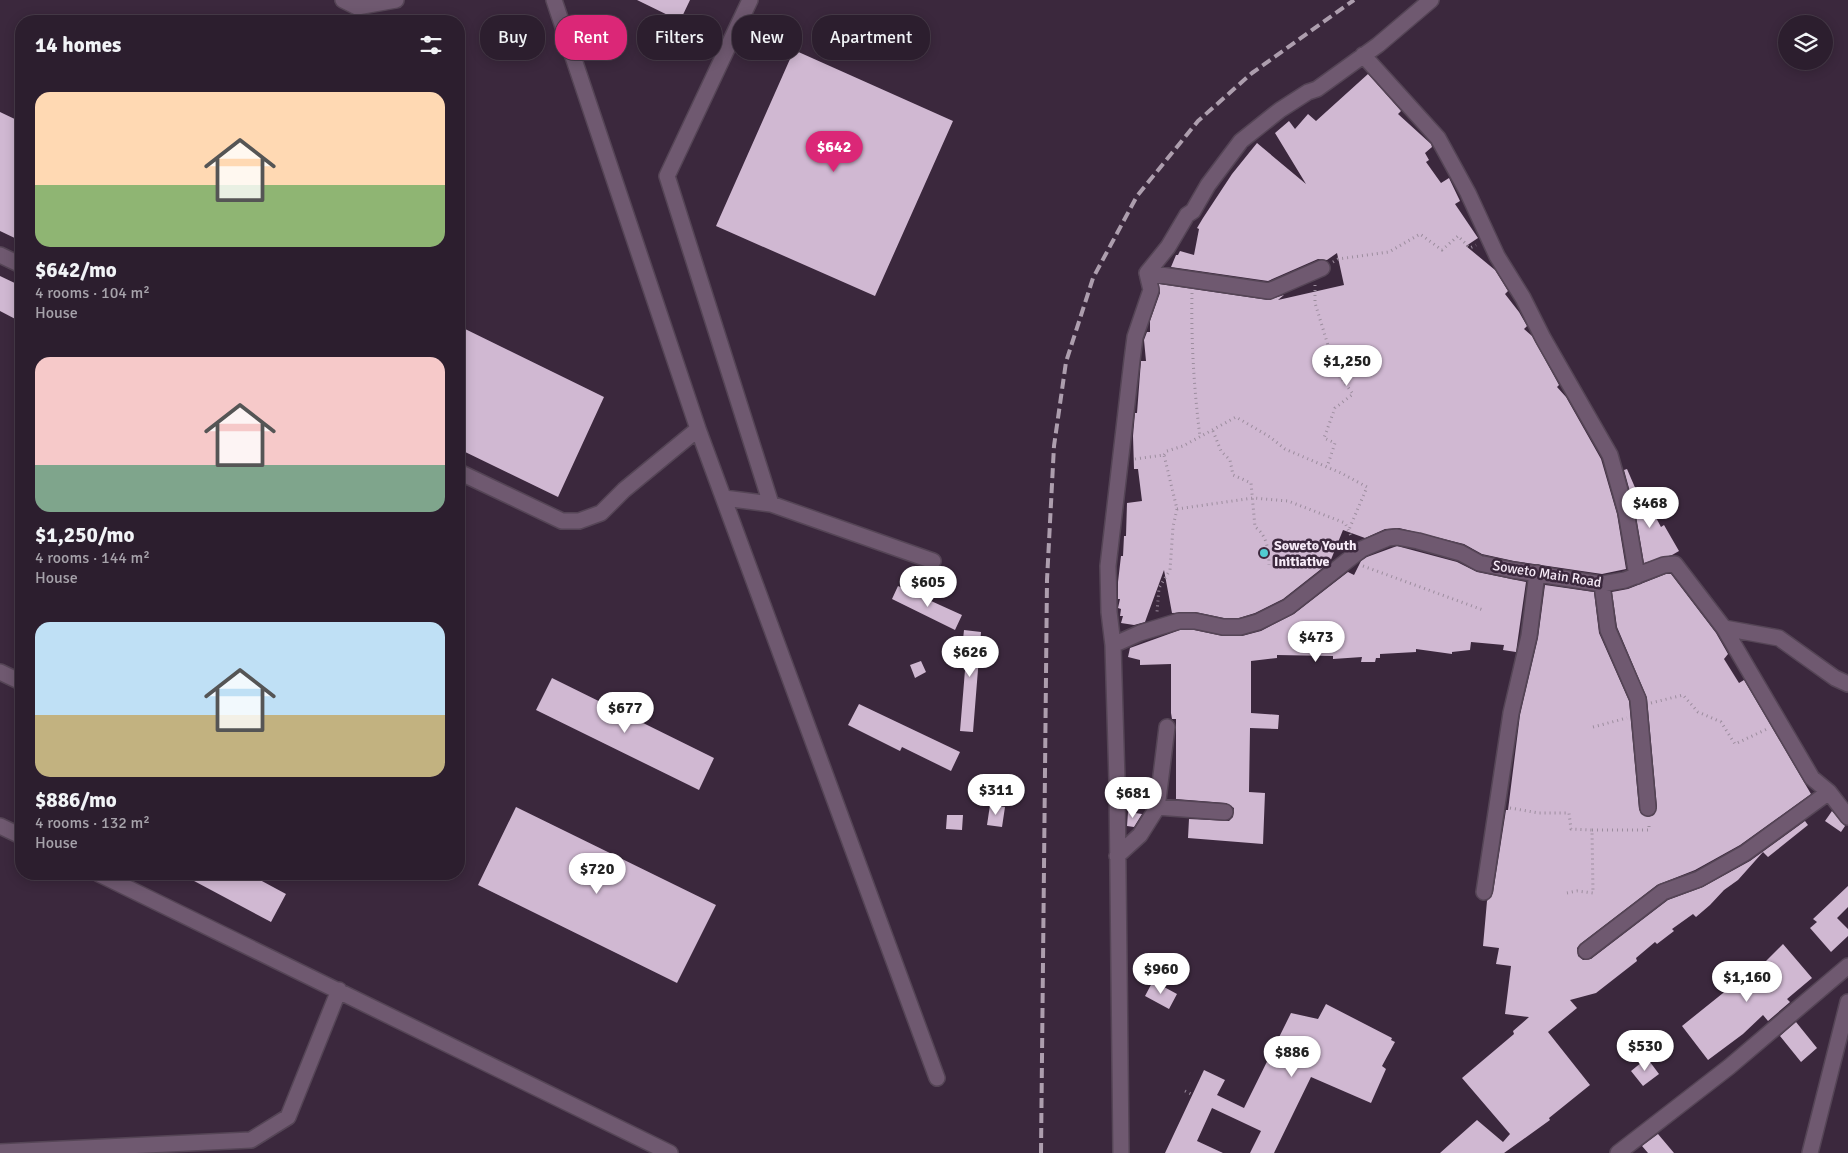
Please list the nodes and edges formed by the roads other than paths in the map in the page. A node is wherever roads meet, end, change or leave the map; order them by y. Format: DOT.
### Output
graph roads {
  1 [pos="343,0"];
  2 [pos="396,0"];
  3 [pos="554,0"];
  4 [pos="750,0"];
  5 [pos="1431,0"];
  6 [pos="1363,55"];
  7 [pos="0,255"];
  8 [pos="15,262"];
  9 [pos="1318,270"];
  10 [pos="1147,273"];
  11 [pos="698,429"];
  12 [pos="465,475"];
  13 [pos="724,498"];
  14 [pos="771,504"];
  15 [pos="933,561"];
  16 [pos="1537,573"];
  17 [pos="1637,576"];
  18 [pos="1602,584"];
  19 [pos="1724,628"];
  20 [pos="1114,645"];
  21 [pos="0,672"];
  22 [pos="15,679"];
  23 [pos="1848,684"];
  24 [pos="1167,726"];
  25 [pos="1829,792"];
  26 [pos="1157,807"];
  27 [pos="1648,808"];
  28 [pos="1226,812"];
  29 [pos="1848,817"];
  30 [pos="0,826"];
  31 [pos="15,833"];
  32 [pos="1117,856"];
  33 [pos="111,880"];
  34 [pos="1484,892"];
  35 [pos="1586,951"];
  36 [pos="1848,966"];
  37 [pos="339,990"];
  38 [pos="1848,1002"];
  39 [pos="937,1078"];
  40 [pos="0,1152"];
  41 [pos="670,1153"];
  42 [pos="1121,1153"];
  43 [pos="1618,1153"];
  44 [pos="1810,1153"];
  1 -- 2 [label="street"];
  3 -- 11 [label="street"];
  4 -- 14 [label="street"];
  5 -- 6 [label="street"];
  6 -- 10 [label="street"];
  6 -- 17 [label="street"];
  7 -- 8 [label="street"];
  9 -- 10 [label="street"];
  10 -- 20 [label="street"];
  11 -- 12 [label="street"];
  11 -- 13 [label="street"];
  13 -- 14 [label="street"];
  13 -- 39 [label="street"];
  14 -- 15 [label="street"];
  16 -- 18 [label="street, Soweto Main Road"];
  16 -- 20 [label="street, Soweto Main Road"];
  16 -- 34 [label="street"];
  17 -- 18 [label="street, Soweto Main Road"];
  17 -- 19 [label="street, Soweto Main Road"];
  18 -- 27 [label="street"];
  19 -- 23 [label="street"];
  19 -- 25 [label="street, Soweto Main Road"];
  20 -- 32 [label="street"];
  21 -- 22 [label="street"];
  24 -- 26 [label="street"];
  25 -- 29 [label="street, Soweto Main Road"];
  25 -- 35 [label="street"];
  26 -- 28 [label="street"];
  26 -- 32 [label="street"];
  30 -- 31 [label="street"];
  32 -- 42 [label="street"];
  33 -- 37 [label="street"];
  36 -- 43 [label="street"];
  37 -- 40 [label="street"];
  37 -- 41 [label="street"];
  38 -- 44 [label="street"];
}
